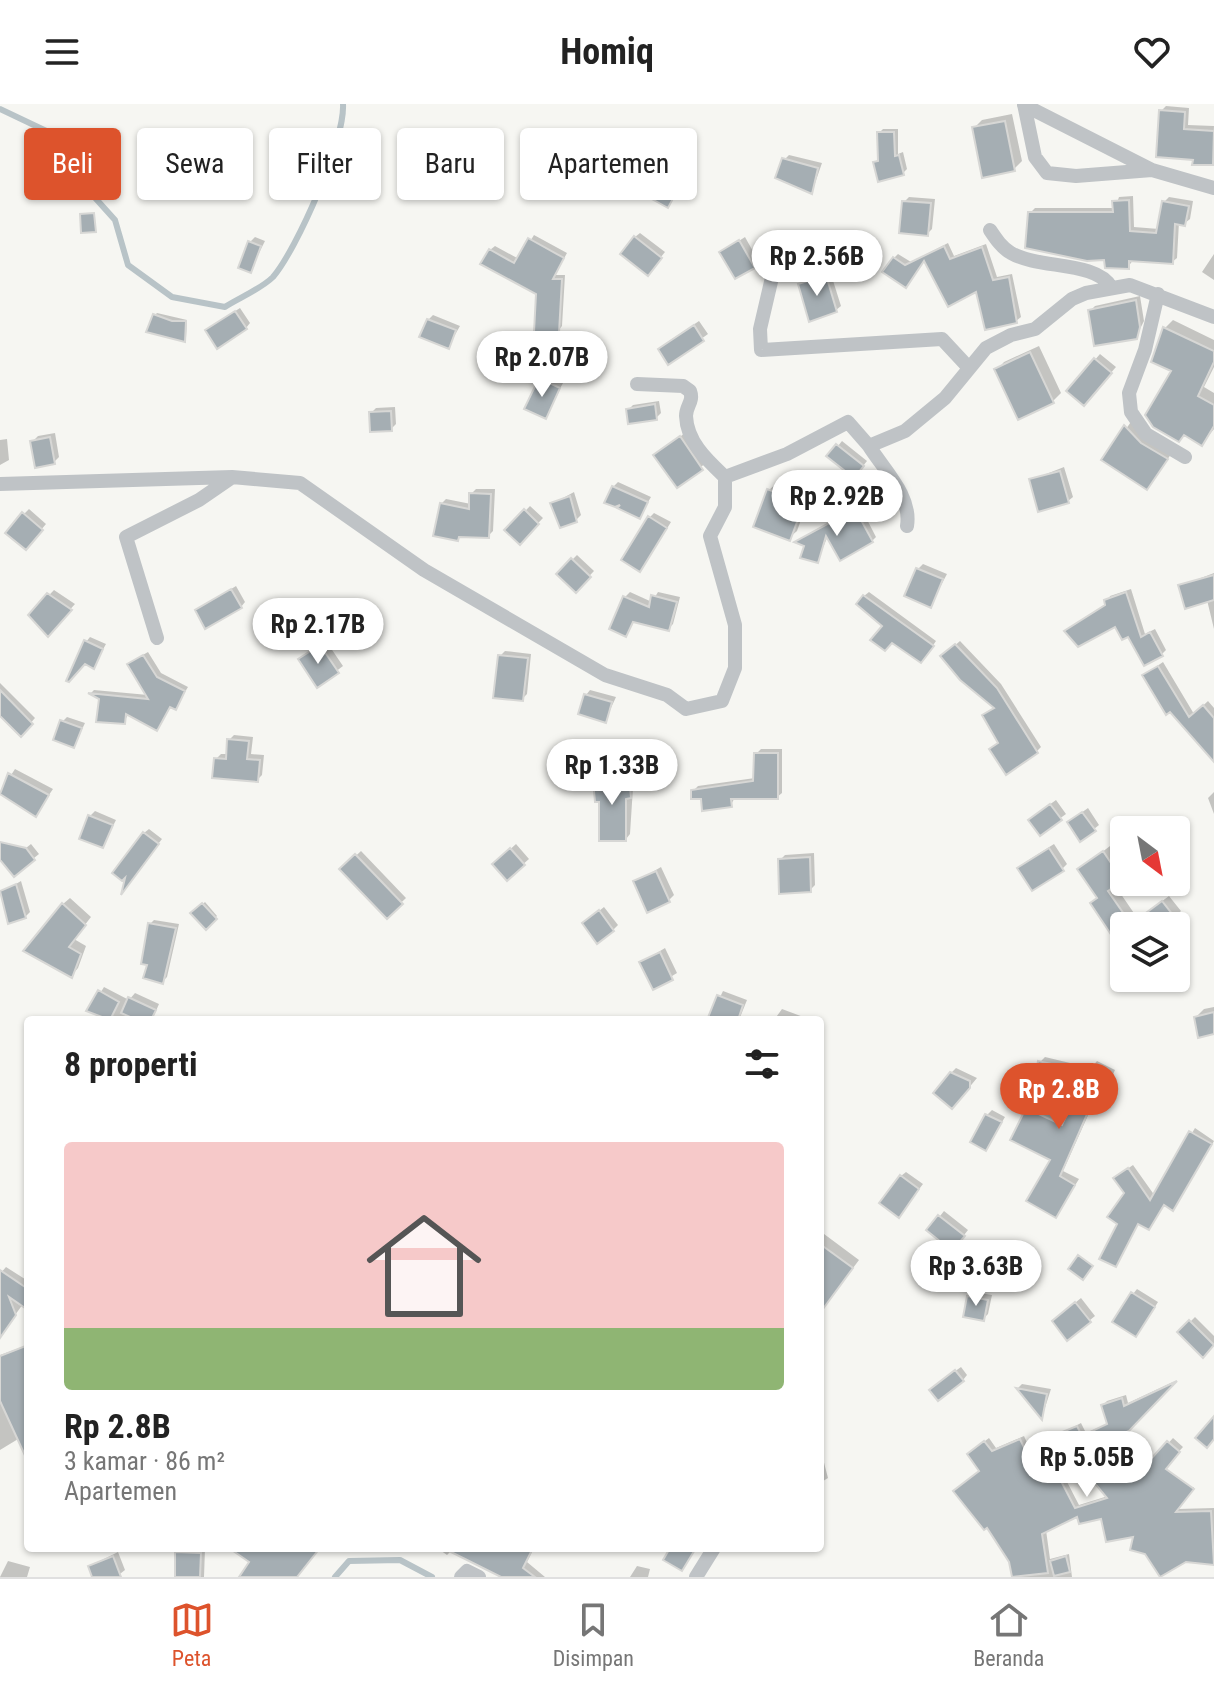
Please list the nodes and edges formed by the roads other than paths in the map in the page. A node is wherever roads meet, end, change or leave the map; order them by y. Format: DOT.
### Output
graph roads {
  1 [pos="1024,105"];
  2 [pos="1152,170"];
  3 [pos="1214,188"];
  4 [pos="990,230"];
  5 [pos="777,256"];
  6 [pos="1111,287"];
  7 [pos="1158,294"];
  8 [pos="1214,317"];
  9 [pos="969,368"];
  10 [pos="637,384"];
  11 [pos="869,446"];
  12 [pos="1185,457"];
  13 [pos="232,477"];
  14 [pos="725,477"];
  15 [pos="0,484"];
  16 [pos="907,526"];
  17 [pos="157,638"];
  18 [pos="712,1552"];
  19 [pos="696,1577"];
  1 -- 2 [label="street"];
  1 -- 2 [label="street"];
  2 -- 3 [label="street"];
  4 -- 6 [label="street"];
  5 -- 9 [label="street"];
  6 -- 7 [label="street"];
  6 -- 9 [label="street"];
  7 -- 8 [label="street"];
  7 -- 12 [label="street"];
  9 -- 11 [label="street"];
  10 -- 14 [label="street"];
  11 -- 14 [label="street"];
  11 -- 16 [label="street"];
  13 -- 14 [label="street"];
  13 -- 15 [label="street"];
  13 -- 17 [label="street"];
  18 -- 19 [label="street"];
}
